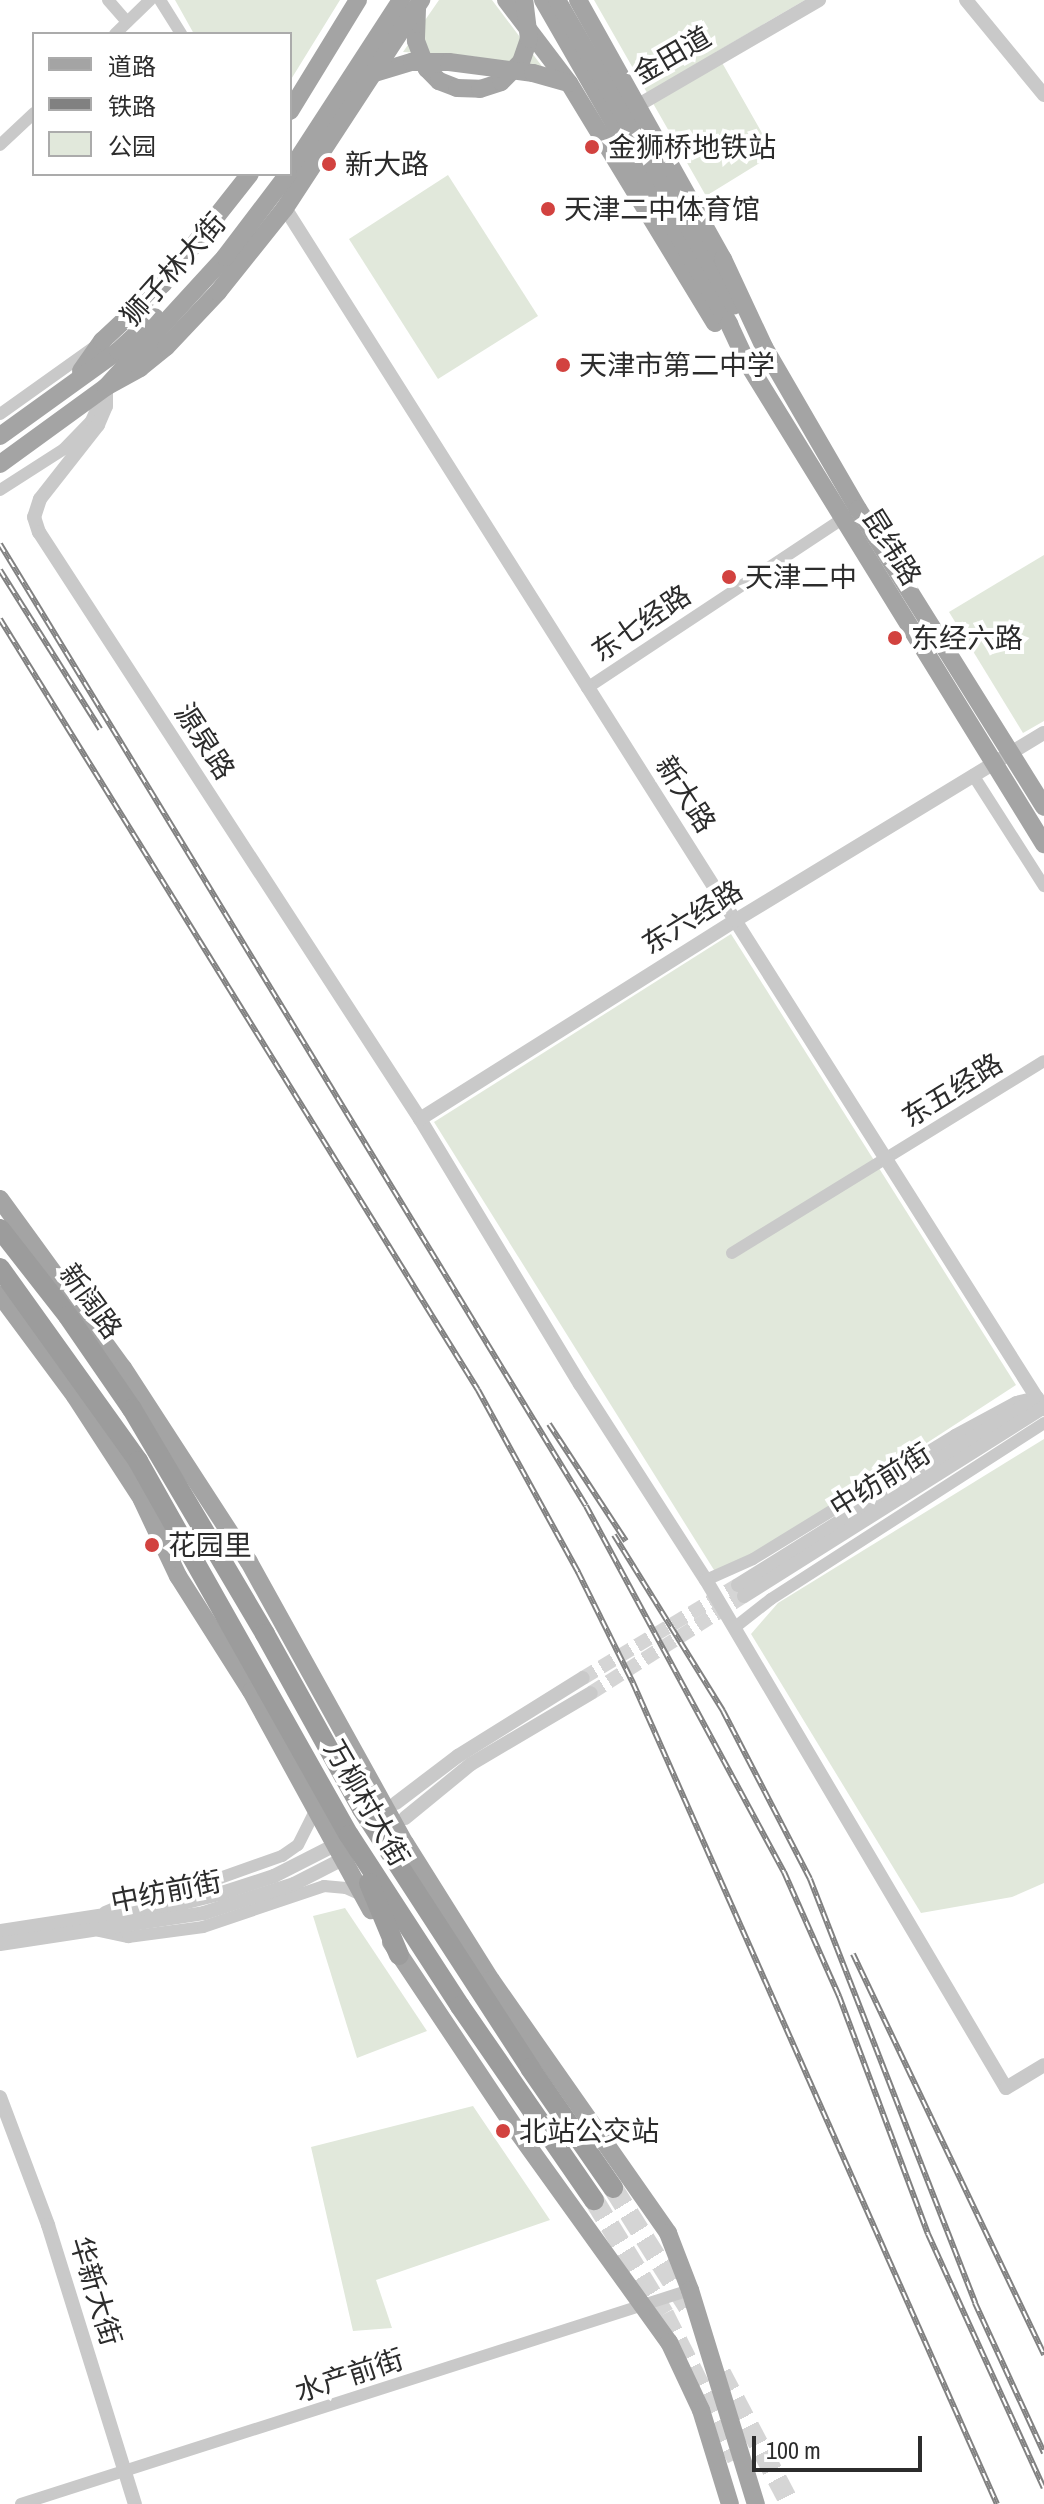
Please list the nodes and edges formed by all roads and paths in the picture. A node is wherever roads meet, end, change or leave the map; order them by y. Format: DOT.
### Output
graph roads {
  1 [pos="108,0"];
  2 [pos="150,0"];
  3 [pos="160,0"];
  4 [pos="358,0"];
  5 [pos="386,0"];
  6 [pos="401,0"];
  7 [pos="421,0"];
  8 [pos="506,0"];
  9 [pos="524,0"];
  10 [pos="543,0"];
  11 [pos="557,0"];
  12 [pos="578,0"];
  13 [pos="819,0"];
  14 [pos="966,0"];
  15 [pos="127,22"];
  16 [pos="117,32"];
  17 [pos="180,32"];
  18 [pos="375,73"];
  19 [pos="569,83"];
  20 [pos="1044,95"];
  21 [pos="635,107"];
  22 [pos="292,108"];
  23 [pos="32,115"];
  24 [pos="0,145"];
  25 [pos="292,148"];
  26 [pos="292,167"];
  27 [pos="248,176"];
  28 [pos="273,176"];
  29 [pos="286,176"];
  30 [pos="285,208"];
  31 [pos="708,277"];
  32 [pos="764,347"];
  33 [pos="116,351"];
  34 [pos="745,359"];
  35 [pos="106,387"];
  36 [pos="0,414"];
  37 [pos="0,436"];
  38 [pos="0,464"];
  39 [pos="0,490"];
  40 [pos="842,519"];
  41 [pos="587,688"];
  42 [pos="1044,733"];
  43 [pos="1010,753"];
  44 [pos="993,763"];
  45 [pos="973,775"];
  46 [pos="1044,807"];
  47 [pos="1044,844"];
  48 [pos="1044,886"];
  49 [pos="736,920"];
  50 [pos="1044,1061"];
  51 [pos="420,1119"];
  52 [pos="886,1159"];
  53 [pos="0,1199"];
  54 [pos="0,1229"];
  55 [pos="732,1253"];
  56 [pos="0,1268"];
  57 [pos="0,1295"];
  58 [pos="1042,1405"];
  59 [pos="132,1409"];
  60 [pos="112,1421"];
  61 [pos="1044,1423"];
  62 [pos="203,1494"];
  63 [pos="142,1500"];
  64 [pos="706,1580"];
  65 [pos="741,1591"];
  66 [pos="734,1628"];
  67 [pos="265,1634"];
  68 [pos="583,1678"];
  69 [pos="269,1688"];
  70 [pos="591,1693"];
  71 [pos="396,1803"];
  72 [pos="317,1807"];
  73 [pos="405,1818"];
  74 [pos="373,1827"];
  75 [pos="349,1835"];
  76 [pos="327,1849"];
  77 [pos="335,1863"];
  78 [pos="364,1896"];
  79 [pos="99,1923"];
  80 [pos="459,1929"];
  81 [pos="0,1931"];
  82 [pos="0,1944"];
  83 [pos="399,1955"];
  84 [pos="1044,2065"];
  85 [pos="0,2097"];
  86 [pos="613,2188"];
  87 [pos="594,2200"];
  88 [pos="690,2290"];
  89 [pos="645,2305"];
  90 [pos="126,2472"];
  91 [pos="21,2504"];
  92 [pos="135,2504"];
  93 [pos="730,2504"];
  94 [pos="756,2504"];
  1 -- 15 [label="street"];
  2 -- 15 [label="street"];
  3 -- 17 [label="street"];
  4 -- 22 [label="main road"];
  5 -- 25 [label="main road"];
  6 -- 26 [label="main road, 狮子林大街"];
  7 -- 9 [label="main road"];
  7 -- 18 [label="main road"];
  8 -- 19 [label="main road"];
  10 -- 31 [label="main road"];
  11 -- 31 [label="main road"];
  12 -- 21 [label="main road"];
  13 -- 21 [label="street, 金田道"];
  14 -- 20 [label="street"];
  15 -- 16 [label="street"];
  18 -- 19 [label="main road"];
  18 -- 30 [label="main road"];
  19 -- 34 [label="main road"];
  21 -- 32 [label="main road"];
  23 -- 24 [label="street"];
  27 -- 33 [label="main road"];
  28 -- 33 [label="main road, 狮子林大街"];
  29 -- 33 [label="main road, 狮子林大街"];
  30 -- 35 [label="main road"];
  30 -- 41 [label="street, 新大路"];
  31 -- 32 [label="main road"];
  31 -- 34 [label="main road"];
  32 -- 43 [label="main road, 昆纬路"];
  33 -- 35 [label="main road"];
  33 -- 36 [label="street"];
  33 -- 37 [label="main road"];
  34 -- 40 [label="main road, 昆纬路"];
  35 -- 38 [label="main road"];
  35 -- 39 [label="street"];
  35 -- 51 [label="street, 源泉路"];
  40 -- 41 [label="street, 东七经路"];
  40 -- 44 [label="main road, 昆纬路"];
  41 -- 49 [label="street, 新大路"];
  42 -- 43 [label="street, 东六经路"];
  43 -- 44 [label="street, 东六经路"];
  43 -- 46 [label="main road, 昆纬路"];
  44 -- 45 [label="street, 东六经路"];
  44 -- 47 [label="main road, 昆纬路"];
  45 -- 48 [label="street"];
  45 -- 49 [label="street, 东六经路"];
  49 -- 51 [label="street, 东六经路"];
  49 -- 52 [label="street, 新大路"];
  50 -- 52 [label="street, 东五经路"];
  51 -- 64 [label="street, 源泉路"];
  52 -- 55 [label="street, 东五经路"];
  52 -- 58 [label="street, 新大路"];
  53 -- 62 [label="main road"];
  54 -- 59 [label="highway, 新阔路"];
  56 -- 60 [label="highway, 新阔路"];
  57 -- 63 [label="main road"];
  58 -- 64 [label="street"];
  58 -- 65 [label="street"];
  59 -- 67 [label="highway, 万柳村大街"];
  60 -- 69 [label="highway, 万柳村大街"];
  61 -- 66 [label="street"];
  62 -- 67 [label="main road"];
  62 -- 80 [label="main road"];
  63 -- 69 [label="main road"];
  63 -- 72 [label="main road"];
  64 -- 66 [label="street, 源泉路"];
  66 -- 84 [label="street, 源泉路"];
  67 -- 74 [label="highway, 万柳村大街"];
  68 -- 71 [label="street"];
  69 -- 75 [label="highway, 万柳村大街"];
  70 -- 73 [label="street"];
  72 -- 78 [label="main road"];
  72 -- 79 [label="street"];
  74 -- 80 [label="main road"];
  74 -- 86 [label="highway, 万柳村大街"];
  75 -- 83 [label="highway"];
  75 -- 87 [label="highway, 万柳村大街"];
  76 -- 79 [label="street"];
  77 -- 79 [label="street, 中纺前街"];
  78 -- 79 [label="street"];
  78 -- 83 [label="main road"];
  79 -- 81 [label="street"];
  79 -- 82 [label="street, 中纺前街"];
  80 -- 88 [label="main road"];
  83 -- 89 [label="main road"];
  85 -- 90 [label="street, 华新大街"];
  88 -- 89 [label="street, 水产前街"];
  88 -- 94 [label="main road"];
  89 -- 90 [label="street, 水产前街"];
  89 -- 93 [label="main road"];
  90 -- 91 [label="street, 水产前街"];
  90 -- 92 [label="street, 华新大街"];
}
